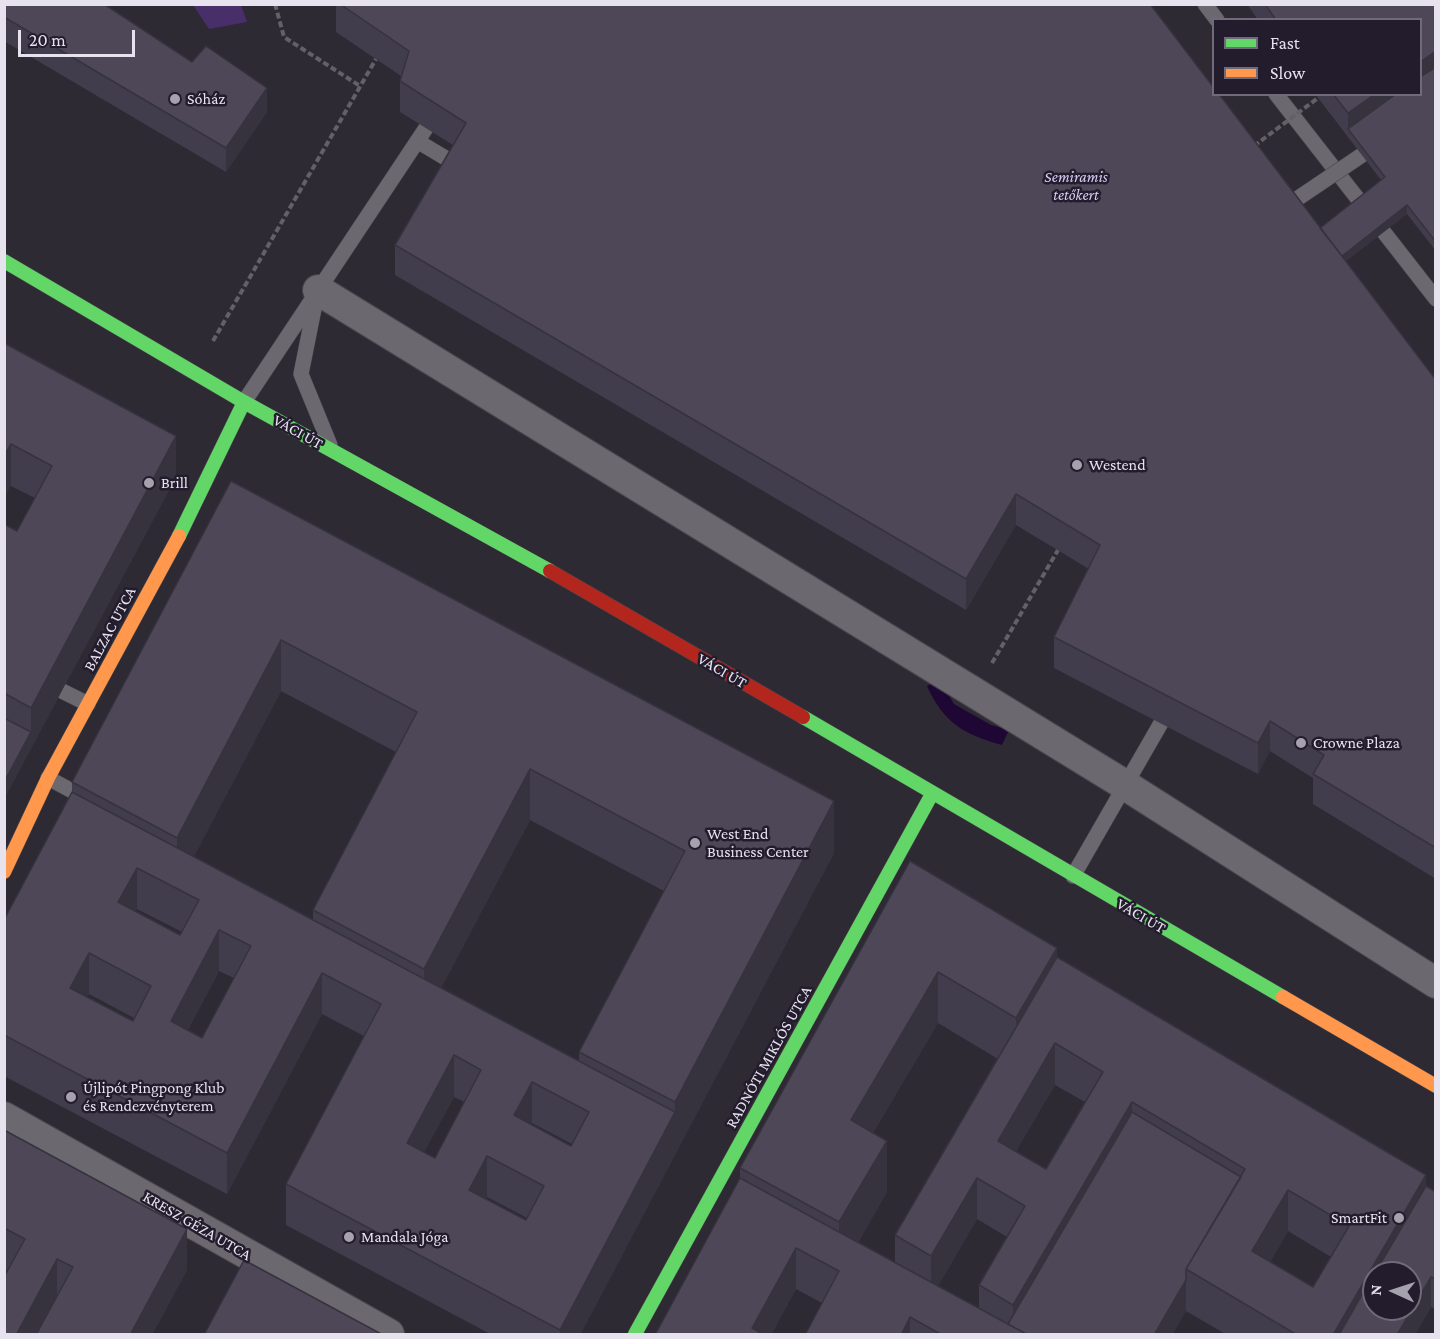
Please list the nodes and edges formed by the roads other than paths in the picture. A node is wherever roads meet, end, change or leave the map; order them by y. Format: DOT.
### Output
graph roads {
  1 [pos="1205,4"];
  2 [pos="1216,18"];
  3 [pos="1278,96"];
  4 [pos="1367,152"];
  5 [pos="459,166"];
  6 [pos="1282,209"];
  7 [pos="4,261"];
  8 [pos="318,290"];
  9 [pos="1436,299"];
  10 [pos="244,402"];
  11 [pos="332,450"];
  12 [pos="62,691"];
  13 [pos="88,704"];
  14 [pos="1161,723"];
  15 [pos="48,778"];
  16 [pos="1125,785"];
  17 [pos="932,794"];
  18 [pos="89,800"];
  19 [pos="4,872"];
  20 [pos="1073,876"];
  21 [pos="1436,983"];
  22 [pos="1436,1086"];
  23 [pos="4,1117"];
  24 [pos="389,1335"];
  25 [pos="635,1335"];
  1 -- 2 [label="lane"];
  3 -- 9 [label="lane"];
  4 -- 6 [label="lane, bridge"];
  5 -- 8 [label="lane"];
  7 -- 10 [label="main road, VÁCI ÚT"];
  8 -- 10 [label="lane"];
  8 -- 11 [label="lane"];
  8 -- 16 [label="street"];
  10 -- 11 [label="main road, VÁCI ÚT"];
  10 -- 13 [label="main road, BALZAC UTCA"];
  11 -- 17 [label="main road, VÁCI ÚT"];
  12 -- 13 [label="lane"];
  13 -- 15 [label="main road, BALZAC UTCA"];
  14 -- 16 [label="lane"];
  15 -- 18 [label="lane"];
  15 -- 19 [label="main road, BALZAC UTCA"];
  16 -- 20 [label="lane"];
  16 -- 21 [label="street"];
  17 -- 20 [label="main road, VÁCI ÚT"];
  17 -- 25 [label="main road, RADNÓTI MIKLÓS UTCA"];
  20 -- 22 [label="main road, VÁCI ÚT"];
  23 -- 24 [label="street, KRESZ GÉZA UTCA"];
}
